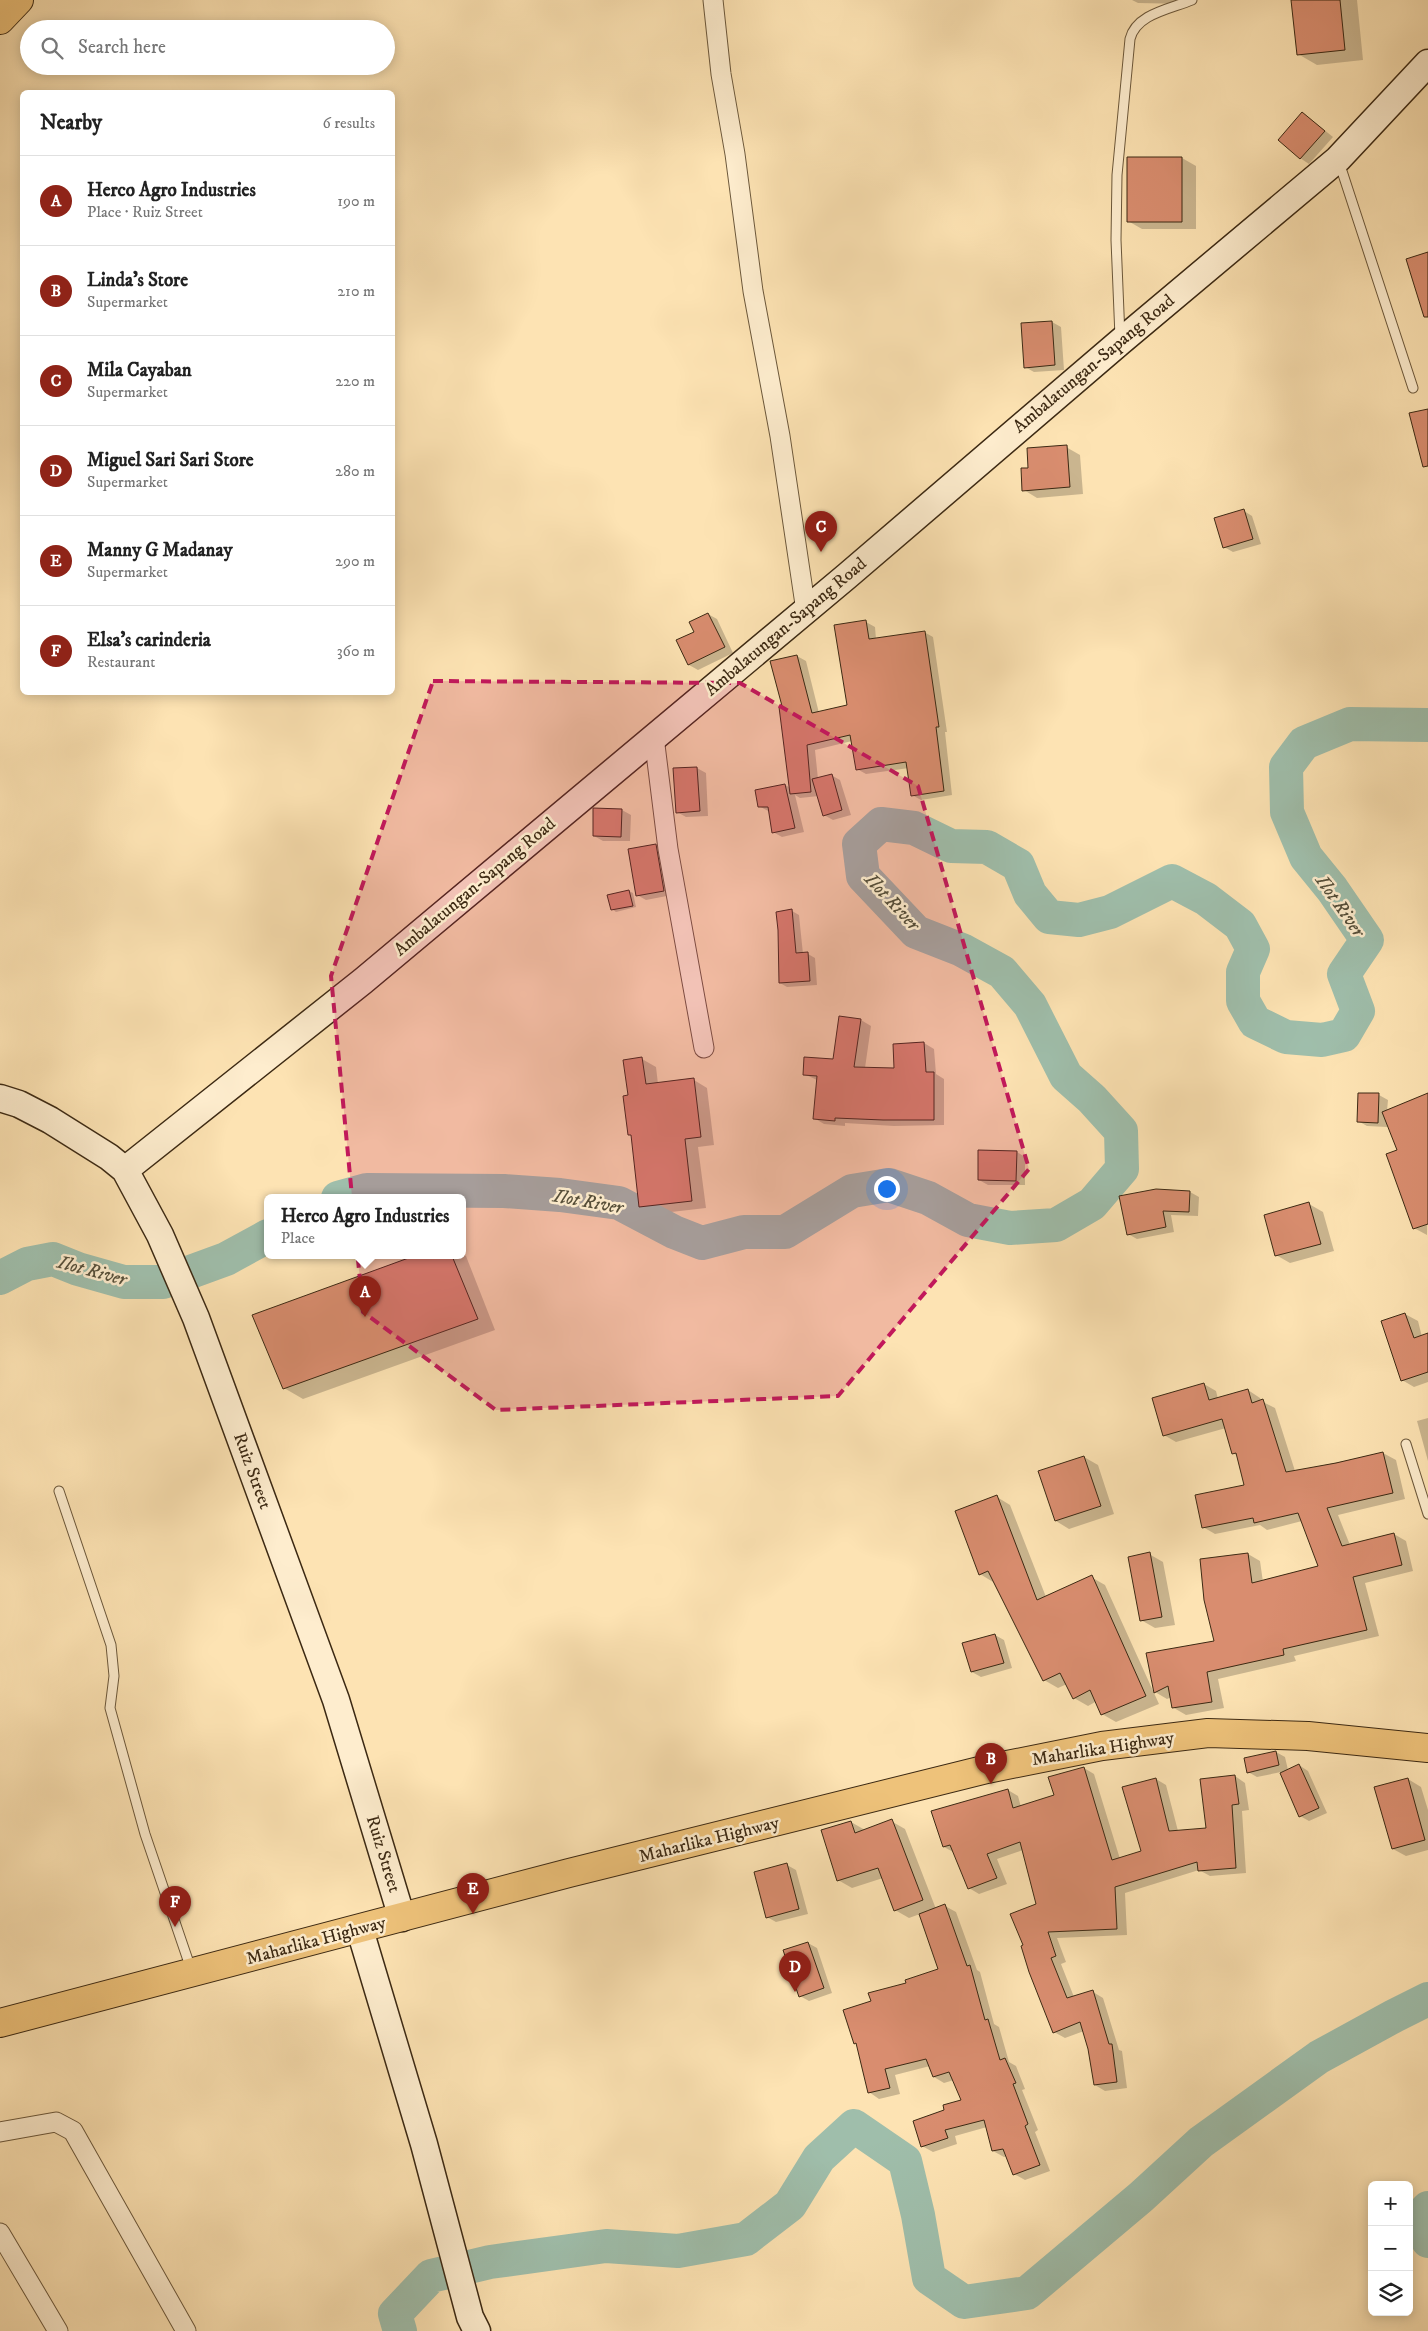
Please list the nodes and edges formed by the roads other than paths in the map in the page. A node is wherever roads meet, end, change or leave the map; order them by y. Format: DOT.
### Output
graph roads {
  1 [pos="19,0"];
  2 [pos="713,0"];
  3 [pos="1192,0"];
  4 [pos="0,20"];
  5 [pos="1428,63"];
  6 [pos="1338,159"];
  7 [pos="1120,342"];
  8 [pos="1413,388"];
  9 [pos="806,610"];
  10 [pos="654,737"];
  11 [pos="704,1048"];
  12 [pos="0,1098"];
  13 [pos="125,1170"];
  14 [pos="1406,1444"];
  15 [pos="59,1490"];
  16 [pos="1428,1514"];
  17 [pos="1428,1748"];
  18 [pos="402,1918"];
  19 [pos="360,1930"];
  20 [pos="192,1973"];
  21 [pos="0,2023"];
  22 [pos="0,2132"];
  23 [pos="0,2233"];
  24 [pos="473,2324"];
  25 [pos="58,2331"];
  26 [pos="186,2331"];
  1 -- 4 [label="main road"];
  2 -- 9 [label="street"];
  3 -- 7 [label="lane"];
  5 -- 6 [label="street, Ambalatungan-Sapang Road"];
  6 -- 7 [label="street, Ambalatungan-Sapang Road"];
  6 -- 8 [label="lane"];
  7 -- 9 [label="street, Ambalatungan-Sapang Road"];
  9 -- 10 [label="street, Ambalatungan-Sapang Road"];
  10 -- 11 [label="street"];
  10 -- 13 [label="street, Ambalatungan-Sapang Road"];
  12 -- 13 [label="street, Ruiz Street"];
  13 -- 18 [label="street, Ruiz Street"];
  14 -- 16 [label="lane"];
  15 -- 20 [label="lane"];
  17 -- 18 [label="main road, Maharlika Highway"];
  18 -- 19 [label="main road, Maharlika Highway"];
  19 -- 20 [label="main road, Maharlika Highway"];
  19 -- 24 [label="street"];
  20 -- 21 [label="main road, Maharlika Highway"];
  22 -- 26 [label="street"];
  23 -- 25 [label="street"];
}
